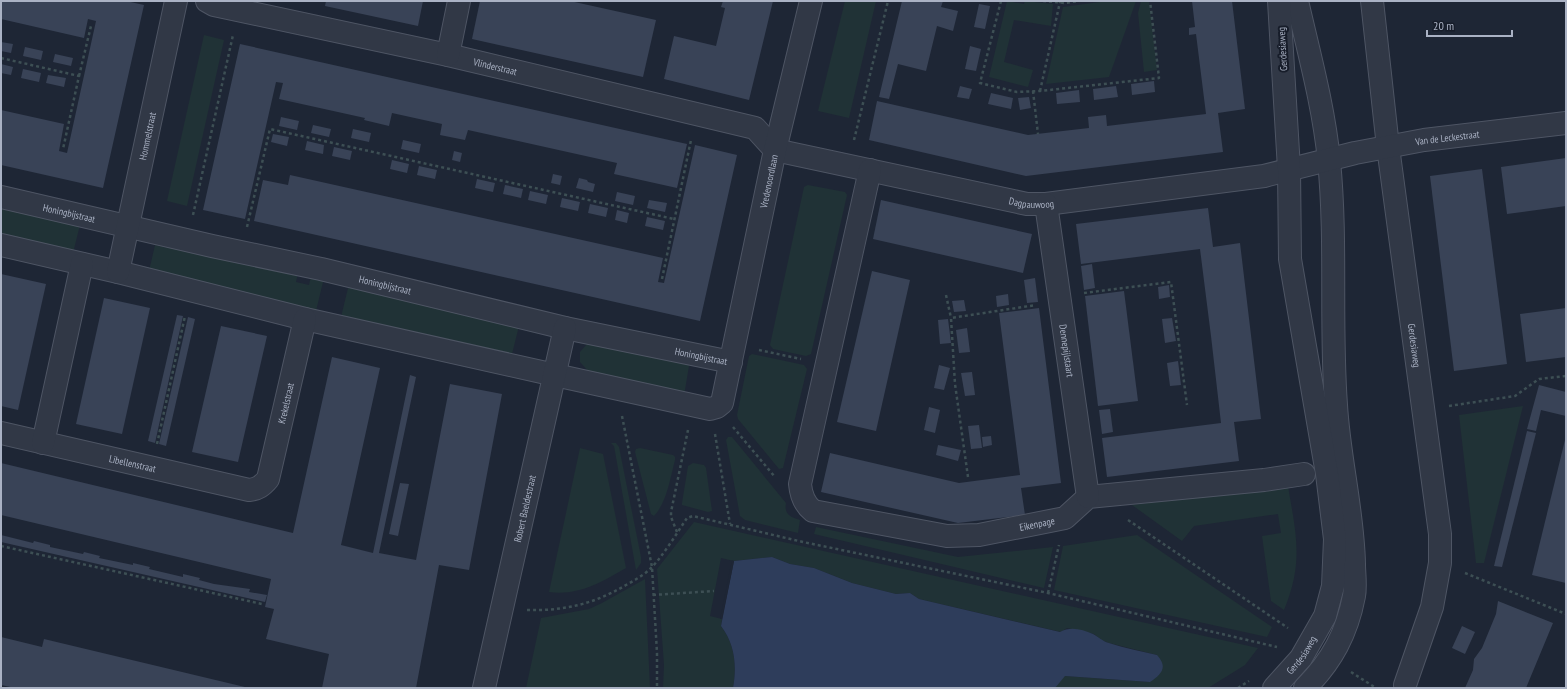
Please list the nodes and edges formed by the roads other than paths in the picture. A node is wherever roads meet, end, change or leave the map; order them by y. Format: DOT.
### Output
graph roads {
  1 [pos="176,1"];
  2 [pos="207,1"];
  3 [pos="459,1"];
  4 [pos="811,1"];
  5 [pos="1279,1"];
  6 [pos="1297,1"];
  7 [pos="1372,1"];
  8 [pos="448,55"];
  9 [pos="1566,123"];
  10 [pos="1388,147"];
  11 [pos="775,150"];
  12 [pos="1329,159"];
  13 [pos="1289,169"];
  14 [pos="870,170"];
  15 [pos="1,197"];
  16 [pos="1046,204"];
  17 [pos="127,226"];
  18 [pos="1,245"];
  19 [pos="82,264"];
  20 [pos="118,272"];
  21 [pos="306,318"];
  22 [pos="565,328"];
  23 [pos="733,353"];
  24 [pos="555,375"];
  25 [pos="1,434"];
  26 [pos="43,443"];
  27 [pos="1304,474"];
  28 [pos="263,486"];
  29 [pos="1088,497"];
  30 [pos="1405,685"];
  31 [pos="484,688"];
  32 [pos="1274,688"];
  33 [pos="1306,688"];
  1 -- 17 [label="street, Hommelstraat"];
  2 -- 8 [label="street, Vlinderstraat"];
  3 -- 8 [label="street"];
  4 -- 11 [label="street, Vredenoordlaan"];
  5 -- 13 [label="street, Gerdesiaweg"];
  6 -- 12 [label="street"];
  7 -- 10 [label="street, Gerdesiaweg"];
  8 -- 11 [label="street, Vlinderstraat"];
  9 -- 10 [label="street, Van de Leckestraat"];
  10 -- 12 [label="street, Van de Leckestraat"];
  10 -- 30 [label="street, Gerdesiaweg"];
  11 -- 14 [label="street, Dagpauwoog"];
  11 -- 23 [label="street, Vredenoordlaan"];
  12 -- 13 [label="street"];
  12 -- 33 [label="street"];
  13 -- 16 [label="street, Dagpauwoog"];
  13 -- 32 [label="street, Gerdesiaweg"];
  14 -- 16 [label="street, Dagpauwoog"];
  14 -- 29 [label="street, Eikenpage"];
  15 -- 17 [label="street, Honingbijstraat"];
  16 -- 29 [label="street, Dennepijlstaart"];
  17 -- 20 [label="street, Hommelstraat"];
  17 -- 22 [label="street, Honingbijstraat"];
  18 -- 19 [label="street"];
  19 -- 20 [label="street"];
  19 -- 26 [label="street"];
  20 -- 21 [label="street"];
  21 -- 24 [label="street"];
  21 -- 28 [label="street, Krekelstraat"];
  22 -- 23 [label="street, Honingbijstraat"];
  22 -- 24 [label="street, Robert Baeldestraat"];
  23 -- 24 [label="street, Honingbijstraat"];
  24 -- 31 [label="street, Robert Baeldestraat"];
  25 -- 26 [label="street, Libellenstraat"];
  26 -- 28 [label="street, Libellenstraat"];
  27 -- 29 [label="street"];
}
